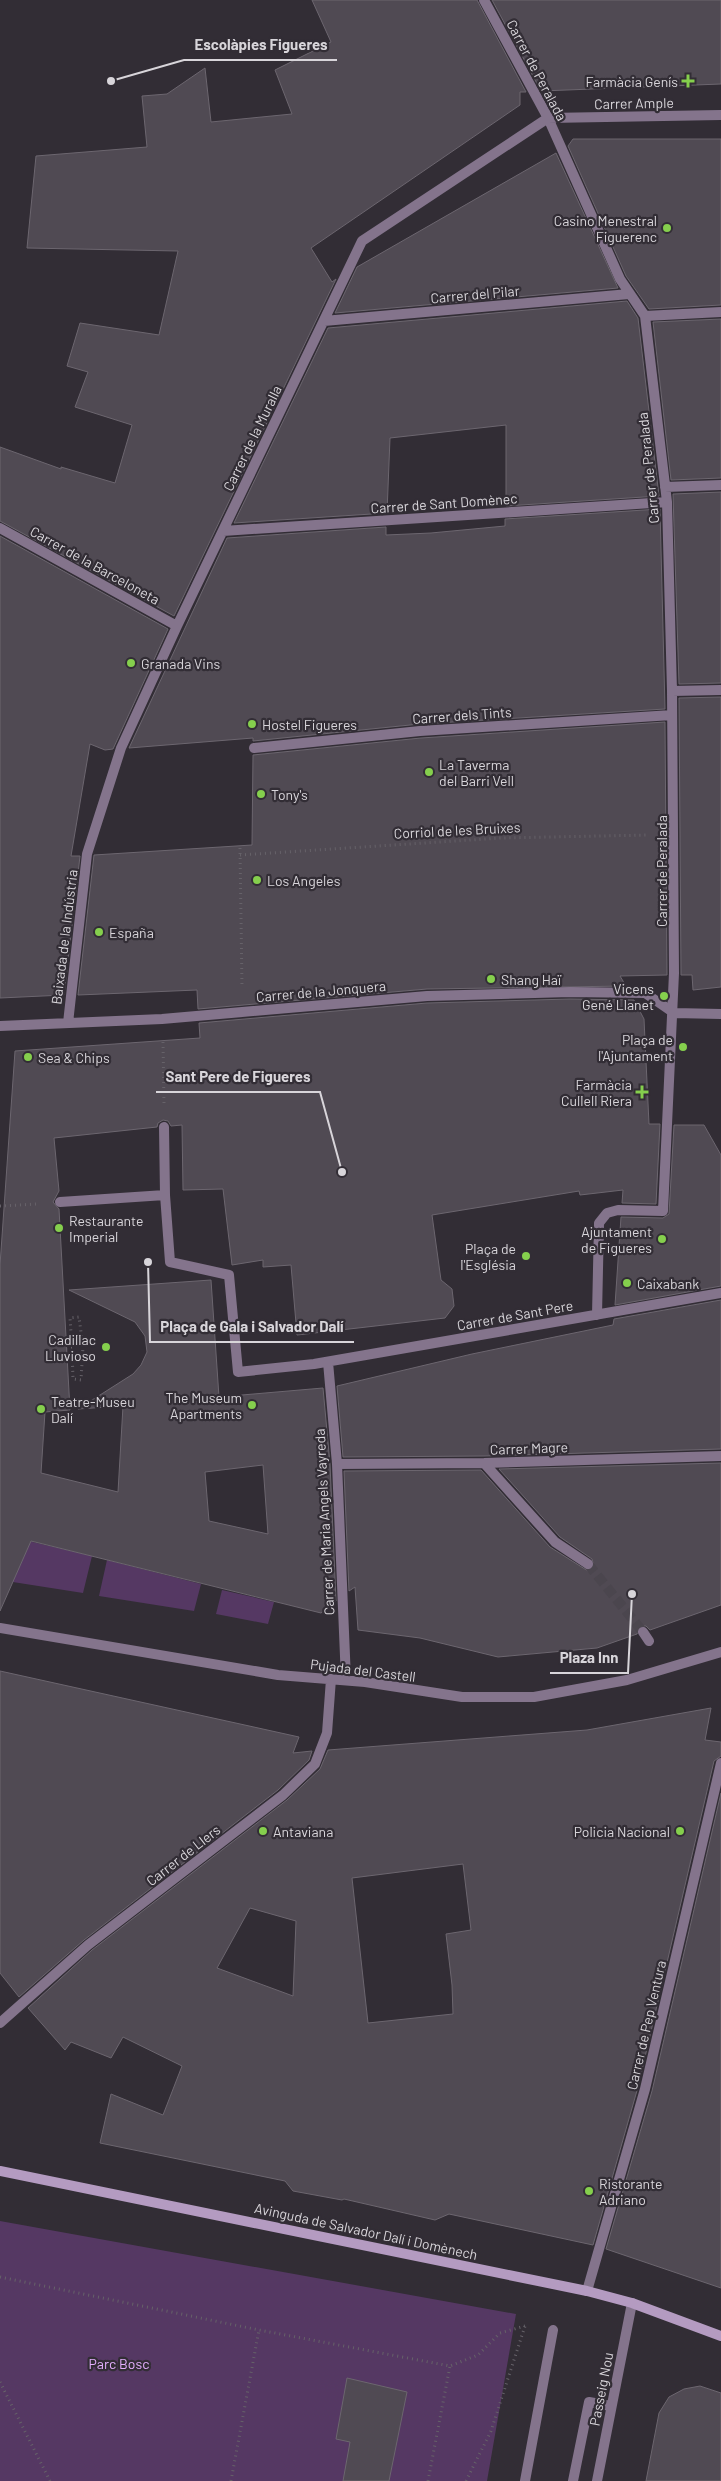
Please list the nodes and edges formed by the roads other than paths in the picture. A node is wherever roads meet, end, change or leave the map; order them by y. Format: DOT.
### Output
graph roads {
  1 [pos="484,0"];
  2 [pos="721,114"];
  3 [pos="548,118"];
  4 [pos="629,294"];
  5 [pos="721,312"];
  6 [pos="645,316"];
  7 [pos="324,321"];
  8 [pos="721,485"];
  9 [pos="665,487"];
  10 [pos="667,502"];
  11 [pos="0,528"];
  12 [pos="223,531"];
  13 [pos="176,626"];
  14 [pos="721,690"];
  15 [pos="672,691"];
  16 [pos="672,715"];
  17 [pos="254,748"];
  18 [pos="87,854"];
  19 [pos="674,1013"];
  20 [pos="721,1014"];
  21 [pos="68,1023"];
  22 [pos="0,1026"];
  23 [pos="164,1127"];
  24 [pos="165,1195"];
  25 [pos="60,1202"];
  26 [pos="721,1293"];
  27 [pos="596,1315"];
  28 [pos="328,1362"];
  29 [pos="721,1456"];
  30 [pos="484,1463"];
  31 [pos="337,1464"];
  32 [pos="588,1564"];
  33 [pos="0,1628"];
  34 [pos="721,1652"];
  35 [pos="330,1679"];
  36 [pos="346,1680"];
  37 [pos="721,1762"];
  38 [pos="0,2023"];
  39 [pos="0,2171"];
  40 [pos="587,2291"];
  41 [pos="632,2303"];
  42 [pos="554,2330"];
  43 [pos="721,2336"];
  44 [pos="611,2406"];
  45 [pos="524,2481"];
  46 [pos="573,2481"];
  47 [pos="597,2481"];
  1 -- 3 [label="street, Carrer de Peralada"];
  2 -- 3 [label="street, Carrer Ample"];
  3 -- 4 [label="street, Carrer de Peralada"];
  3 -- 7 [label="street, Carrer de la Muralla"];
  4 -- 6 [label="street, Carrer de Peralada"];
  4 -- 7 [label="street, Carrer del Pilar"];
  5 -- 6 [label="street"];
  6 -- 9 [label="street, Carrer de Peralada"];
  7 -- 12 [label="street, Carrer de la Muralla"];
  8 -- 9 [label="street"];
  9 -- 10 [label="street, Carrer de Peralada"];
  10 -- 12 [label="street, Carrer de Sant Domènec"];
  10 -- 15 [label="street, Carrer de Peralada"];
  11 -- 13 [label="street, Carrer de la Barceloneta"];
  12 -- 13 [label="street, Carrer de la Muralla"];
  13 -- 18 [label="street, Carrer de la Muralla"];
  14 -- 15 [label="street"];
  15 -- 16 [label="street, Carrer de Peralada"];
  16 -- 17 [label="street, Carrer dels Tints"];
  16 -- 19 [label="street, Carrer de Peralada"];
  18 -- 21 [label="street, Baixada de la Indústria"];
  19 -- 20 [label="street"];
  19 -- 21 [label="street, Carrer de la Jonquera"];
  19 -- 27 [label="street"];
  21 -- 22 [label="street, Carrer de la Jonquera"];
  23 -- 24 [label="street"];
  24 -- 25 [label="street"];
  24 -- 28 [label="street, Carrer de Sant Pere"];
  26 -- 27 [label="street, Carrer de Sant Pere"];
  27 -- 28 [label="street, Carrer de Sant Pere"];
  28 -- 31 [label="street, Carrer de Maria Angels Vayreda"];
  29 -- 30 [label="street, Carrer Magre"];
  30 -- 31 [label="street, Carrer Magre"];
  30 -- 32 [label="street"];
  31 -- 36 [label="street, Carrer de Maria Angels Vayreda"];
  33 -- 35 [label="street, Pujada del Castell"];
  34 -- 36 [label="street, Pujada del Castell"];
  35 -- 36 [label="street, Pujada del Castell"];
  35 -- 38 [label="street, Carrer de Llers"];
  37 -- 40 [label="street, Carrer de Pep Ventura"];
  39 -- 40 [label="main road, Avinguda de Salvador Dalí i Domènech"];
  40 -- 41 [label="main road, Avinguda de Salvador Dalí i Domènech"];
  41 -- 43 [label="main road, Avinguda de Salvador Dalí i Domènech"];
  41 -- 44 [label="street, Passeig Nou"];
  42 -- 45 [label="street"];
  44 -- 46 [label="street"];
  44 -- 47 [label="street, Passeig Nou"];
}
